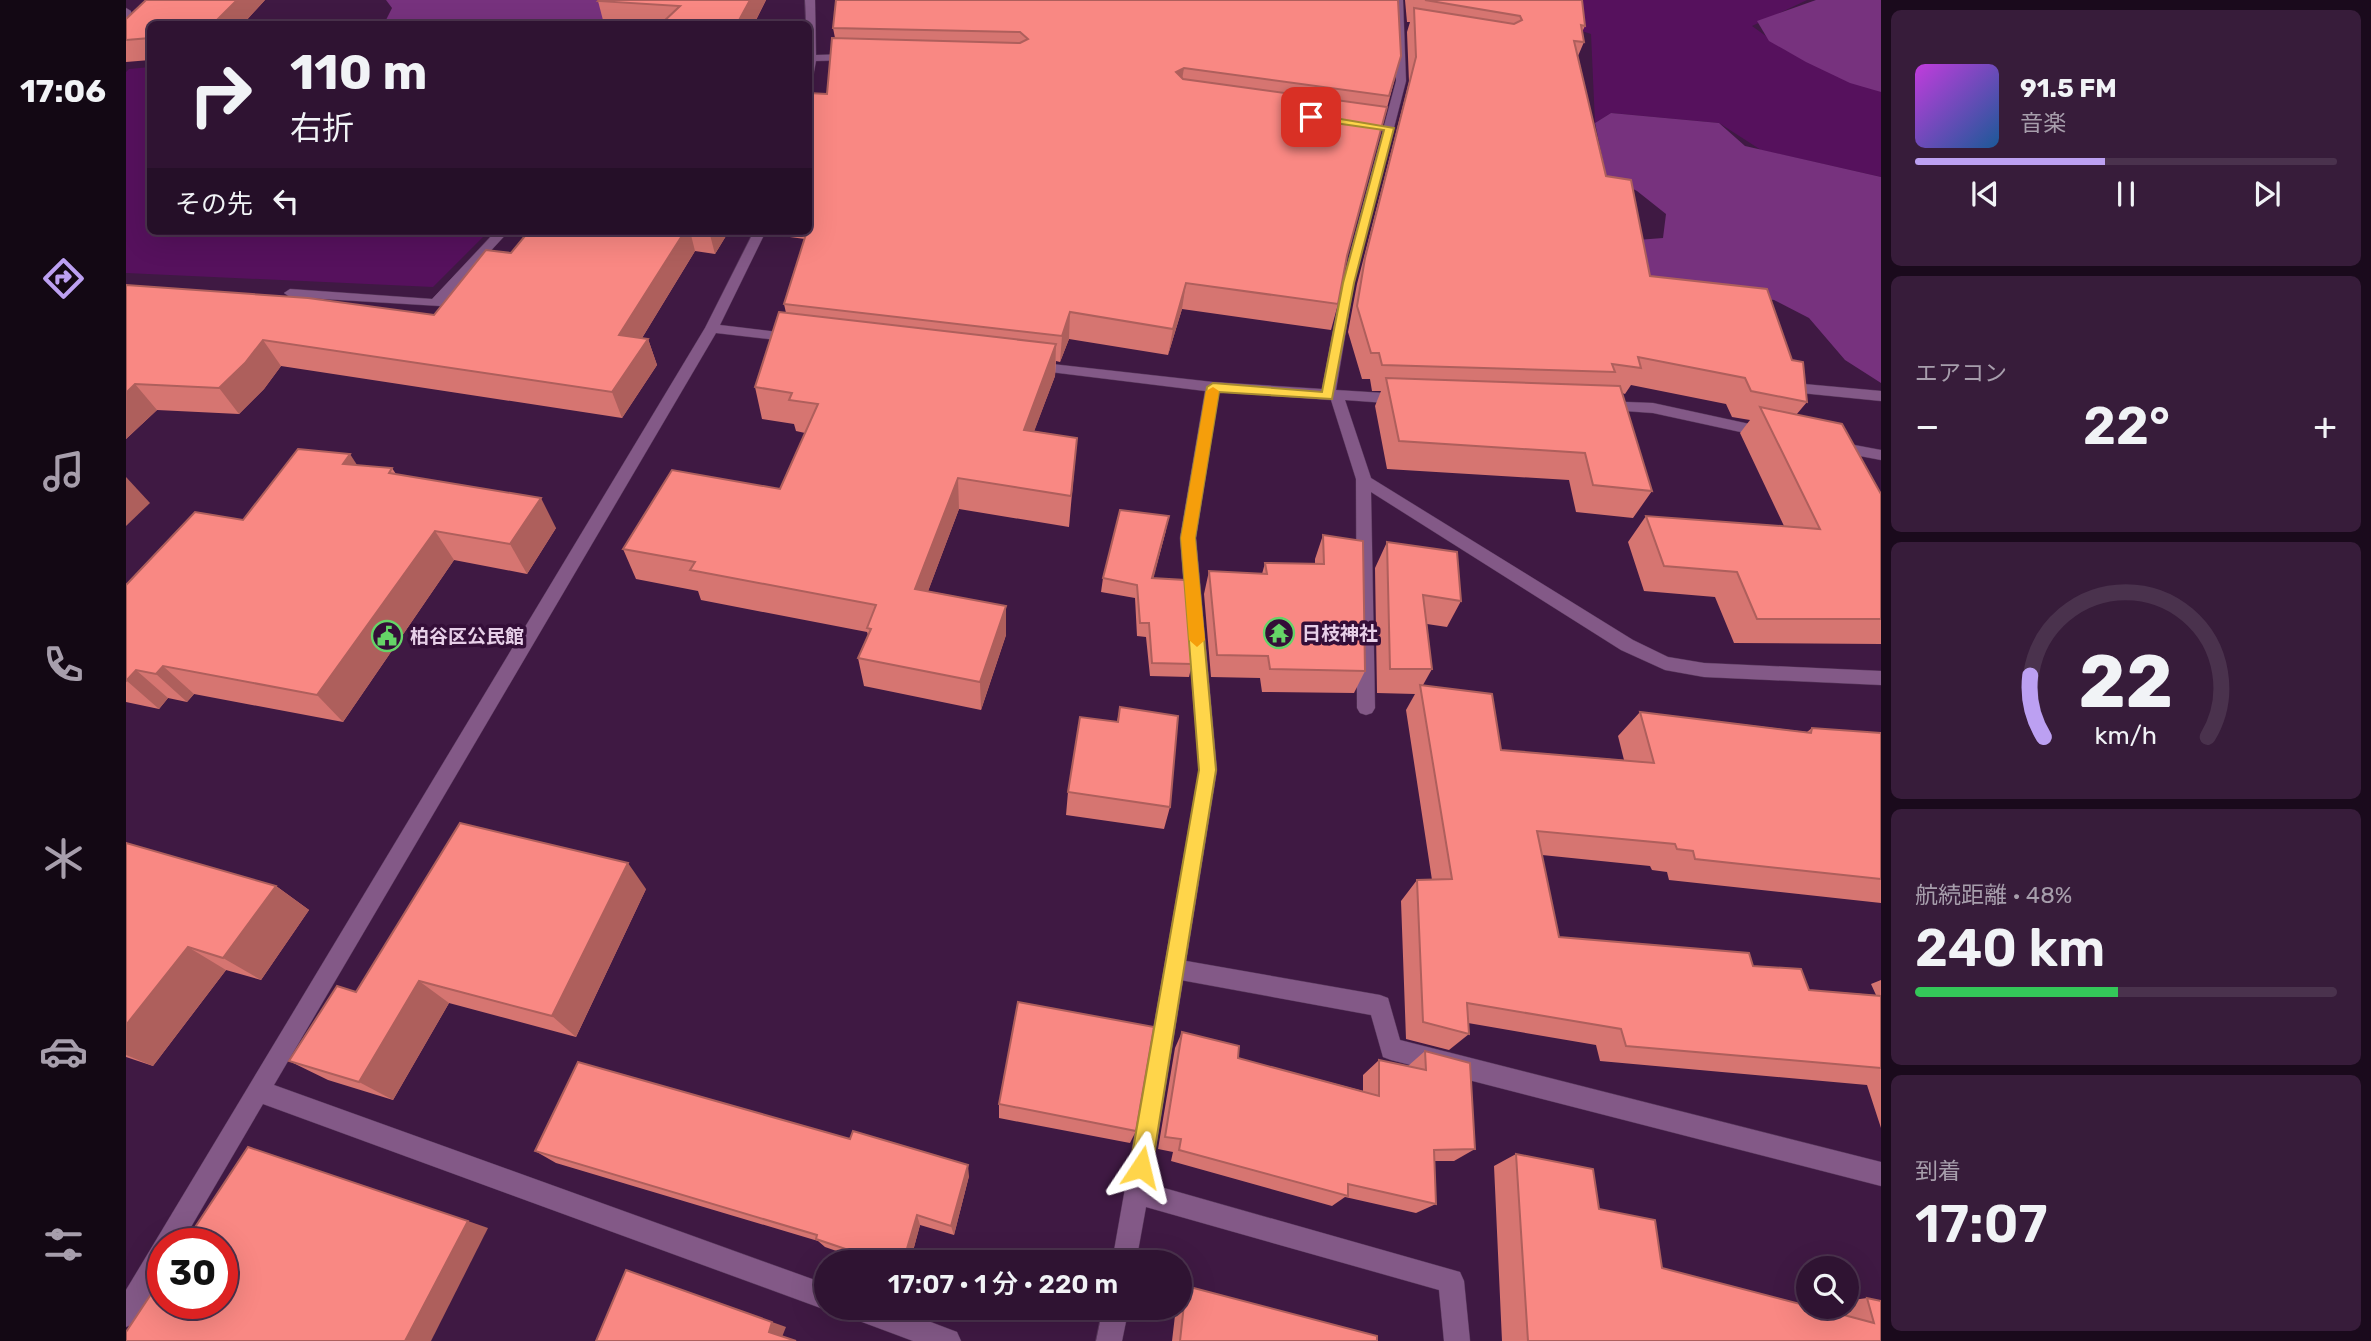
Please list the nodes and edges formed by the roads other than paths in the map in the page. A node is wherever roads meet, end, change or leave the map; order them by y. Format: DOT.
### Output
graph roads {
  1 [pos="810,0"];
  2 [pos="1398,0"];
  3 [pos="126,11"];
  4 [pos="810,21"];
  5 [pos="1400,26"];
  6 [pos="1413,28"];
  7 [pos="126,32"];
  8 [pos="812,58"];
  9 [pos="866,58"];
  10 [pos="1376,126"];
  11 [pos="1389,128"];
  12 [pos="499,235"];
  13 [pos="758,235"];
  14 [pos="290,293"];
  15 [pos="712,328"];
  16 [pos="807,339"];
  17 [pos="1024,365"];
  18 [pos="1213,387"];
  19 [pos="1881,396"];
  20 [pos="1332,397"];
  21 [pos="1419,400"];
  22 [pos="1584,405"];
  23 [pos="1795,414"];
  24 [pos="1784,437"];
  25 [pos="1821,444"];
  26 [pos="1881,455"];
  27 [pos="1363,479"];
  28 [pos="1881,678"];
  29 [pos="1366,708"];
  30 [pos="1175,970"];
  31 [pos="258,1091"];
  32 [pos="1881,1174"];
  33 [pos="1137,1192"];
  34 [pos="177,1228"];
  35 [pos="1126,1250"];
  36 [pos="147,1278"];
  37 [pos="814,1293"];
  38 [pos="126,1314"];
  39 [pos="891,1320"];
  40 [pos="1113,1320"];
  41 [pos="948,1341"];
  42 [pos="1109,1341"];
  43 [pos="1457,1341"];
  1 -- 4 [label="street"];
  2 -- 5 [label="street"];
  3 -- 7 [label="street"];
  5 -- 6 [label="street"];
  5 -- 11 [label="street"];
  8 -- 9 [label="street"];
  10 -- 11 [label="street"];
  11 -- 20 [label="street"];
  12 -- 14 [label="street"];
  13 -- 15 [label="street"];
  15 -- 16 [label="street"];
  15 -- 31 [label="street"];
  17 -- 18 [label="street"];
  18 -- 20 [label="street"];
  18 -- 30 [label="street"];
  19 -- 23 [label="street"];
  20 -- 21 [label="street"];
  20 -- 27 [label="street"];
  22 -- 24 [label="street"];
  25 -- 26 [label="street"];
  27 -- 28 [label="street"];
  27 -- 29 [label="street"];
  30 -- 32 [label="street"];
  30 -- 33 [label="street"];
  31 -- 34 [label="street"];
  31 -- 37 [label="street"];
  33 -- 35 [label="street"];
  33 -- 43 [label="street"];
  36 -- 38 [label="street"];
  39 -- 41 [label="street"];
  40 -- 42 [label="street"];
}
